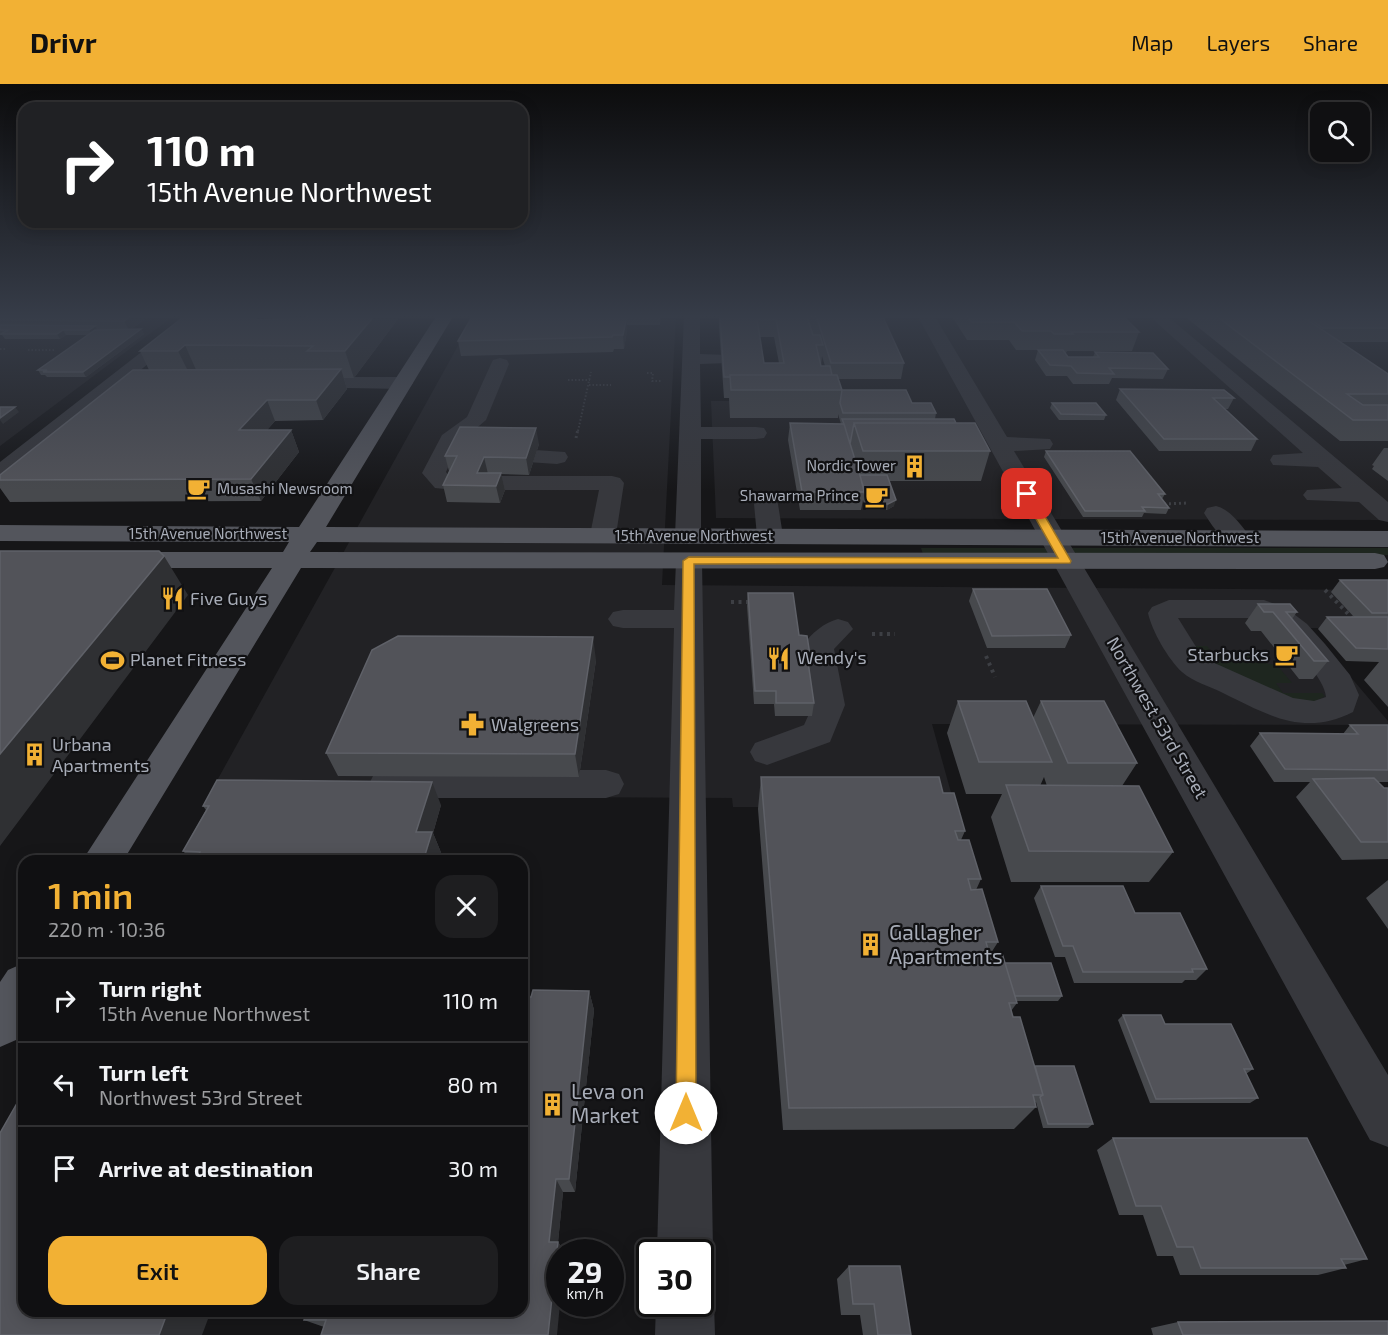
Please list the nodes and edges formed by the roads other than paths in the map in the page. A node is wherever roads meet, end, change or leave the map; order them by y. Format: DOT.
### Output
graph roads {
  1 [pos="126,373"];
  2 [pos="409,373"];
  3 [pos="496,373"];
  4 [pos="691,373"];
  5 [pos="958,373"];
  6 [pos="1223,373"];
  7 [pos="279,383"];
  8 [pos="403,383"];
  9 [pos="113,384"];
  10 [pos="139,384"];
  11 [pos="689,433"];
  12 [pos="756,433"];
  13 [pos="999,444"];
  14 [pos="1042,444"];
  15 [pos="535,457"];
  16 [pos="557,457"];
  17 [pos="1281,460"];
  18 [pos="1323,460"];
  19 [pos="0,473"];
  20 [pos="456,483"];
  21 [pos="484,483"];
  22 [pos="1315,495"];
  23 [pos="1364,495"];
  24 [pos="766,504"];
  25 [pos="1205,508"];
  26 [pos="1388,515"];
  27 [pos="0,533"];
  28 [pos="603,536"];
  29 [pos="770,536"];
  30 [pos="1238,538"];
  31 [pos="1388,538"];
  32 [pos="300,547"];
  33 [pos="688,548"];
  34 [pos="1059,549"];
  35 [pos="94,560"];
  36 [pos="1388,561"];
  37 [pos="1210,609"];
  38 [pos="623,620"];
  39 [pos="688,620"];
  40 [pos="852,631"];
  41 [pos="767,752"];
  42 [pos="355,783"];
  43 [pos="606,784"];
  44 [pos="106,855"];
  45 [pos="18,996"];
  46 [pos="0,1024"];
  47 [pos="1388,1122"];
  48 [pos="686,1239"];
  49 [pos="685,1317"];
  50 [pos="685,1335"];
  1 -- 9 [label="street"];
  2 -- 8 [label="main road"];
  3 -- 20 [label="street"];
  4 -- 11 [label="street"];
  5 -- 13 [label="street, Northwest 53rd Street"];
  6 -- 18 [label="street"];
  7 -- 8 [label="street"];
  8 -- 32 [label="main road"];
  9 -- 10 [label="street"];
  9 -- 19 [label="street"];
  11 -- 12 [label="street"];
  11 -- 33 [label="street"];
  13 -- 14 [label="street"];
  13 -- 34 [label="street, Northwest 53rd Street"];
  15 -- 16 [label="street"];
  17 -- 18 [label="street"];
  18 -- 23 [label="street"];
  21 -- 28 [label="street"];
  22 -- 23 [label="street"];
  23 -- 26 [label="street"];
  24 -- 29 [label="street"];
  25 -- 30 [label="street"];
  27 -- 32 [label="main road, 15th Avenue Northwest"];
  28 -- 32 [label="main road, 15th Avenue Northwest"];
  28 -- 33 [label="main road, 15th Avenue Northwest"];
  29 -- 33 [label="main road, 15th Avenue Northwest"];
  29 -- 34 [label="main road, 15th Avenue Northwest"];
  30 -- 31 [label="main road, 15th Avenue Northwest"];
  30 -- 34 [label="main road, 15th Avenue Northwest"];
  32 -- 33 [label="main road, 15th Avenue Northwest"];
  32 -- 35 [label="main road, 15th Avenue Northwest"];
  32 -- 44 [label="main road"];
  33 -- 34 [label="main road, 15th Avenue Northwest"];
  33 -- 39 [label="street"];
  34 -- 36 [label="main road, 15th Avenue Northwest"];
  34 -- 47 [label="street, Northwest 53rd Street"];
  37 -- 37 [label="street"];
  38 -- 39 [label="street"];
  39 -- 48 [label="street"];
  40 -- 41 [label="street"];
  42 -- 43 [label="street"];
  45 -- 46 [label="main road"];
  49 -- 50 [label="street"];
}
